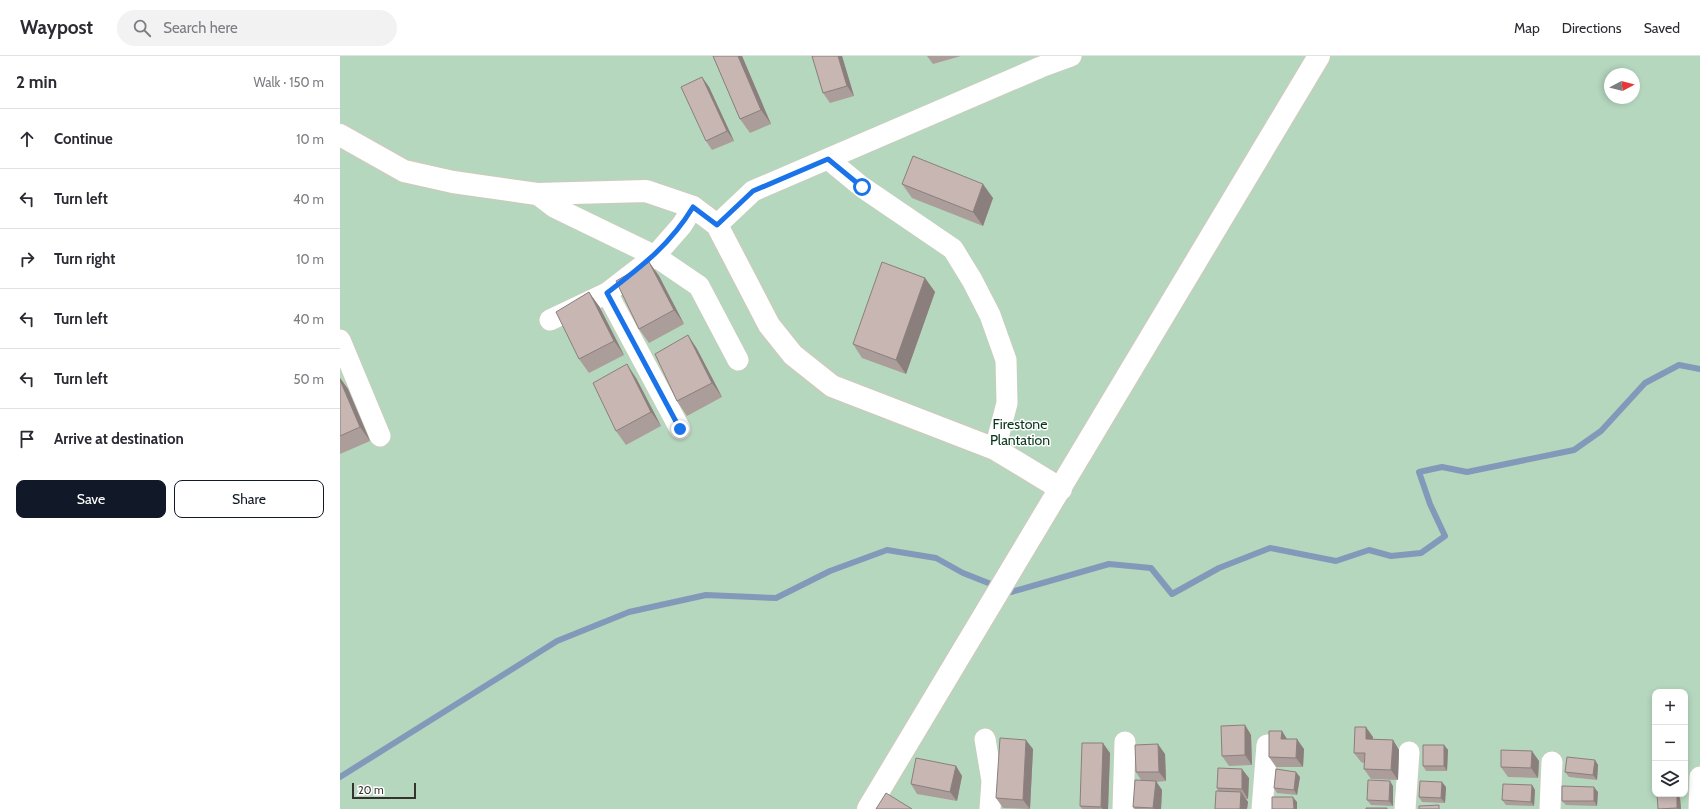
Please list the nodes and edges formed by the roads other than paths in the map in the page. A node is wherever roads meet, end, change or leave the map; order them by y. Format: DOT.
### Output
graph roads {
  1 [pos="1071,56"];
  2 [pos="1319,56"];
  3 [pos="340,135"];
  4 [pos="828,159"];
  5 [pos="536,194"];
  6 [pos="693,207"];
  7 [pos="717,225"];
  8 [pos="655,256"];
  9 [pos="607,293"];
  10 [pos="550,320"];
  11 [pos="340,340"];
  12 [pos="738,360"];
  13 [pos="680,429"];
  14 [pos="380,436"];
  15 [pos="995,449"];
  16 [pos="1061,489"];
  17 [pos="985,739"];
  18 [pos="1125,742"];
  19 [pos="1267,745"];
  20 [pos="1409,752"];
  21 [pos="1552,762"];
  22 [pos="1700,776"];
  23 [pos="868,809"];
  24 [pos="990,809"];
  25 [pos="1123,809"];
  26 [pos="1262,809"];
  27 [pos="1405,809"];
  28 [pos="1550,809"];
  29 [pos="1699,809"];
  1 -- 4 [label="street"];
  2 -- 16 [label="main road"];
  3 -- 5 [label="main road"];
  4 -- 7 [label="street"];
  4 -- 15 [label="street"];
  5 -- 6 [label="main road"];
  5 -- 8 [label="street"];
  6 -- 7 [label="main road"];
  6 -- 8 [label="street"];
  7 -- 15 [label="main road"];
  8 -- 9 [label="street"];
  8 -- 12 [label="street"];
  9 -- 10 [label="street"];
  9 -- 13 [label="street"];
  11 -- 14 [label="street"];
  15 -- 16 [label="main road"];
  16 -- 23 [label="main road"];
  17 -- 24 [label="street"];
  18 -- 25 [label="street"];
  19 -- 26 [label="street"];
  20 -- 27 [label="street"];
  21 -- 28 [label="street"];
  22 -- 29 [label="street"];
}
